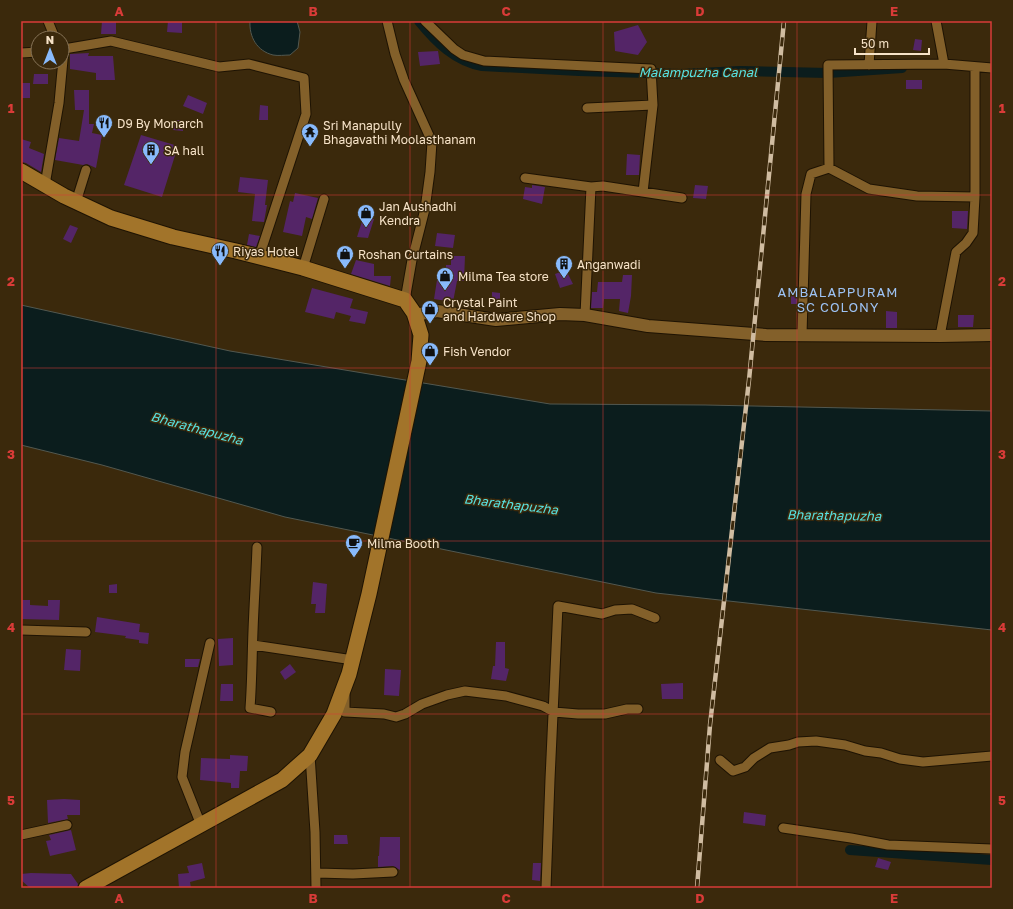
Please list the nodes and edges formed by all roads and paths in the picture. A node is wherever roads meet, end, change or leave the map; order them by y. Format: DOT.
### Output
graph roads {
  1 [pos="387,21"];
  2 [pos="425,21"];
  3 [pos="872,21"];
  4 [pos="936,21"];
  5 [pos="70,48"];
  6 [pos="869,64"];
  7 [pos="944,64"];
  8 [pos="975,67"];
  9 [pos="992,68"];
  10 [pos="61,70"];
  11 [pos="653,105"];
  12 [pos="587,108"];
  13 [pos="829,168"];
  14 [pos="86,170"];
  15 [pos="21,171"];
  16 [pos="525,178"];
  17 [pos="45,185"];
  18 [pos="591,187"];
  19 [pos="643,192"];
  20 [pos="975,197"];
  21 [pos="682,198"];
  22 [pos="324,199"];
  23 [pos="76,202"];
  24 [pos="259,257"];
  25 [pos="303,268"];
  26 [pos="405,300"];
  27 [pos="415,315"];
  28 [pos="585,315"];
  29 [pos="802,335"];
  30 [pos="992,335"];
  31 [pos="940,336"];
  32 [pos="257,547"];
  33 [pos="655,618"];
  34 [pos="21,630"];
  35 [pos="86,632"];
  36 [pos="210,643"];
  37 [pos="253,645"];
  38 [pos="353,660"];
  39 [pos="345,684"];
  40 [pos="638,709"];
  41 [pos="271,712"];
  42 [pos="554,712"];
  43 [pos="310,755"];
  44 [pos="992,756"];
  45 [pos="720,760"];
  46 [pos="67,825"];
  47 [pos="201,825"];
  48 [pos="783,828"];
  49 [pos="21,835"];
  50 [pos="992,849"];
  51 [pos="393,872"];
  52 [pos="317,873"];
  53 [pos="86,888"];
  54 [pos="316,888"];
  55 [pos="546,888"];
  1 -- 26 [label="street"];
  2 -- 11 [label="street"];
  3 -- 6 [label="street"];
  4 -- 7 [label="street"];
  5 -- 24 [label="street"];
  6 -- 7 [label="street"];
  6 -- 13 [label="street"];
  7 -- 8 [label="street"];
  8 -- 9 [label="street"];
  8 -- 20 [label="street"];
  10 -- 17 [label="street"];
  11 -- 12 [label="street"];
  11 -- 19 [label="street"];
  13 -- 20 [label="street"];
  13 -- 29 [label="street"];
  14 -- 23 [label="street"];
  15 -- 17 [label="main road"];
  16 -- 18 [label="street"];
  17 -- 23 [label="main road"];
  18 -- 19 [label="street"];
  18 -- 28 [label="street"];
  19 -- 21 [label="street"];
  20 -- 31 [label="street"];
  22 -- 25 [label="street"];
  23 -- 24 [label="main road"];
  24 -- 25 [label="main road"];
  25 -- 26 [label="main road"];
  26 -- 27 [label="main road"];
  27 -- 28 [label="street"];
  27 -- 38 [label="main road"];
  28 -- 29 [label="street"];
  29 -- 31 [label="street"];
  30 -- 31 [label="street"];
  32 -- 37 [label="street"];
  33 -- 42 [label="street"];
  34 -- 35 [label="street"];
  36 -- 47 [label="street"];
  37 -- 38 [label="street"];
  37 -- 41 [label="street"];
  38 -- 39 [label="main road"];
  39 -- 42 [label="street"];
  39 -- 43 [label="main road"];
  40 -- 42 [label="street"];
  42 -- 55 [label="street"];
  43 -- 47 [label="main road"];
  43 -- 52 [label="street"];
  44 -- 45 [label="street"];
  46 -- 49 [label="street"];
  47 -- 53 [label="main road"];
  48 -- 50 [label="street"];
  51 -- 52 [label="street"];
  52 -- 54 [label="street"];
}
